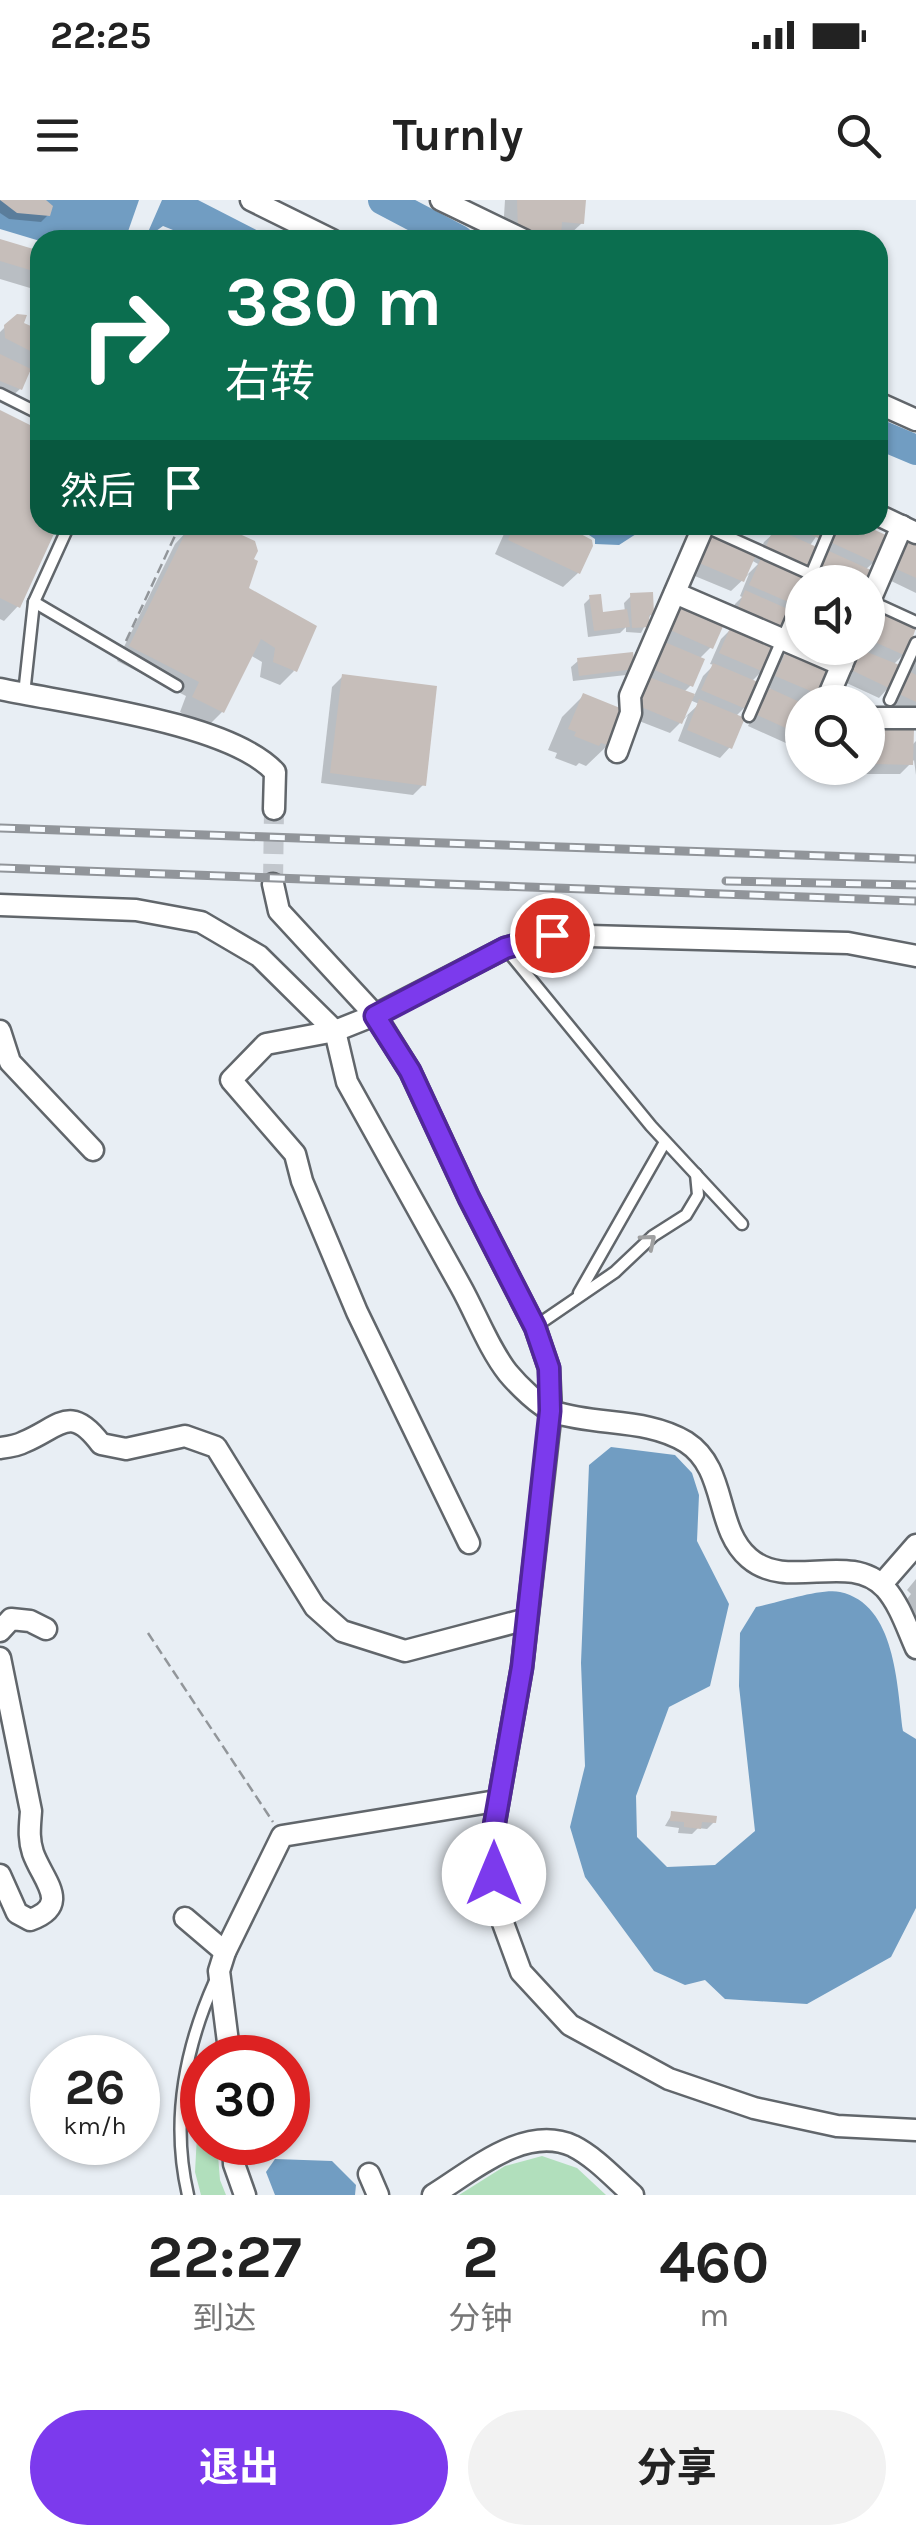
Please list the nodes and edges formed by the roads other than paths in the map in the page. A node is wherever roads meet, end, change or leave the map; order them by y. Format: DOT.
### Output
graph roads {
  1 [pos="251,200"];
  2 [pos="441,200"];
  3 [pos="312,230"];
  4 [pos="503,230"];
  5 [pos="0,394"];
  6 [pos="888,407"];
  7 [pos="30,409"];
  8 [pos="916,420"];
  9 [pos="909,529"];
  10 [pos="64,535"];
  11 [pos="700,535"];
  12 [pos="722,535"];
  13 [pos="828,535"];
  14 [pos="815,565"];
  15 [pos="785,567"];
  16 [pos="885,572"];
  17 [pos="675,593"];
  18 [pos="34,602"];
  19 [pos="885,609"];
  20 [pos="916,622"];
  21 [pos="785,634"];
  22 [pos="783,639"];
  23 [pos="916,643"];
  24 [pos="177,686"];
  25 [pos="0,689"];
  26 [pos="24,694"];
  27 [pos="890,700"];
  28 [pos="750,716"];
  29 [pos="885,718"];
  30 [pos="916,718"];
  31 [pos="617,752"];
  32 [pos="274,809"];
  33 [pos="273,884"];
  34 [pos="0,905"];
  35 [pos="505,948"];
  36 [pos="916,956"];
  37 [pos="375,1016"];
  38 [pos="0,1032"];
  39 [pos="334,1032"];
  40 [pos="665,1142"];
  41 [pos="93,1150"];
  42 [pos="696,1174"];
  43 [pos="742,1224"];
  44 [pos="578,1294"];
  45 [pos="535,1327"];
  46 [pos="550,1411"];
  47 [pos="0,1448"];
  48 [pos="470,1544"];
  49 [pos="916,1544"];
  50 [pos="882,1584"];
  51 [pos="527,1619"];
  52 [pos="46,1629"];
  53 [pos="0,1631"];
  54 [pos="916,1648"];
  55 [pos="0,1658"];
  56 [pos="496,1801"];
  57 [pos="0,1875"];
  58 [pos="186,1918"];
  59 [pos="222,1961"];
  60 [pos="228,2035"];
  61 [pos="916,2130"];
  62 [pos="234,2165"];
  63 [pos="369,2174"];
  64 [pos="188,2195"];
  65 [pos="245,2195"];
  66 [pos="378,2195"];
  67 [pos="432,2195"];
  68 [pos="633,2195"];
  1 -- 3 [label="street"];
  2 -- 4 [label="street"];
  5 -- 7 [label="lane"];
  6 -- 8 [label="street"];
  9 -- 16 [label="street"];
  10 -- 18 [label="lane"];
  11 -- 17 [label="street"];
  12 -- 15 [label="lane"];
  13 -- 14 [label="lane"];
  17 -- 22 [label="street"];
  17 -- 31 [label="street"];
  18 -- 24 [label="lane"];
  18 -- 26 [label="lane"];
  19 -- 20 [label="lane"];
  21 -- 22 [label="lane"];
  22 -- 28 [label="lane"];
  23 -- 27 [label="lane"];
  25 -- 26 [label="street"];
  26 -- 32 [label="street"];
  29 -- 30 [label="street"];
  33 -- 37 [label="street"];
  34 -- 39 [label="street"];
  35 -- 36 [label="street"];
  35 -- 37 [label="street"];
  35 -- 40 [label="lane"];
  37 -- 39 [label="street"];
  37 -- 45 [label="street"];
  38 -- 41 [label="street"];
  39 -- 46 [label="street"];
  39 -- 48 [label="street"];
  40 -- 42 [label="lane"];
  40 -- 44 [label="lane"];
  42 -- 43 [label="lane"];
  44 -- 42 [label="lane, one-way"];
  44 -- 45 [label="lane"];
  45 -- 46 [label="street"];
  46 -- 50 [label="street"];
  46 -- 51 [label="street"];
  47 -- 51 [label="street"];
  49 -- 50 [label="street"];
  50 -- 54 [label="street"];
  51 -- 56 [label="street"];
  52 -- 53 [label="street"];
  55 -- 57 [label="street"];
  56 -- 59 [label="street"];
  56 -- 61 [label="street"];
  58 -- 59 [label="street"];
  59 -- 60 [label="street"];
  59 -- 64 [label="lane"];
  62 -- 65 [label="street"];
  63 -- 66 [label="street"];
  67 -- 68 [label="street"];
}
